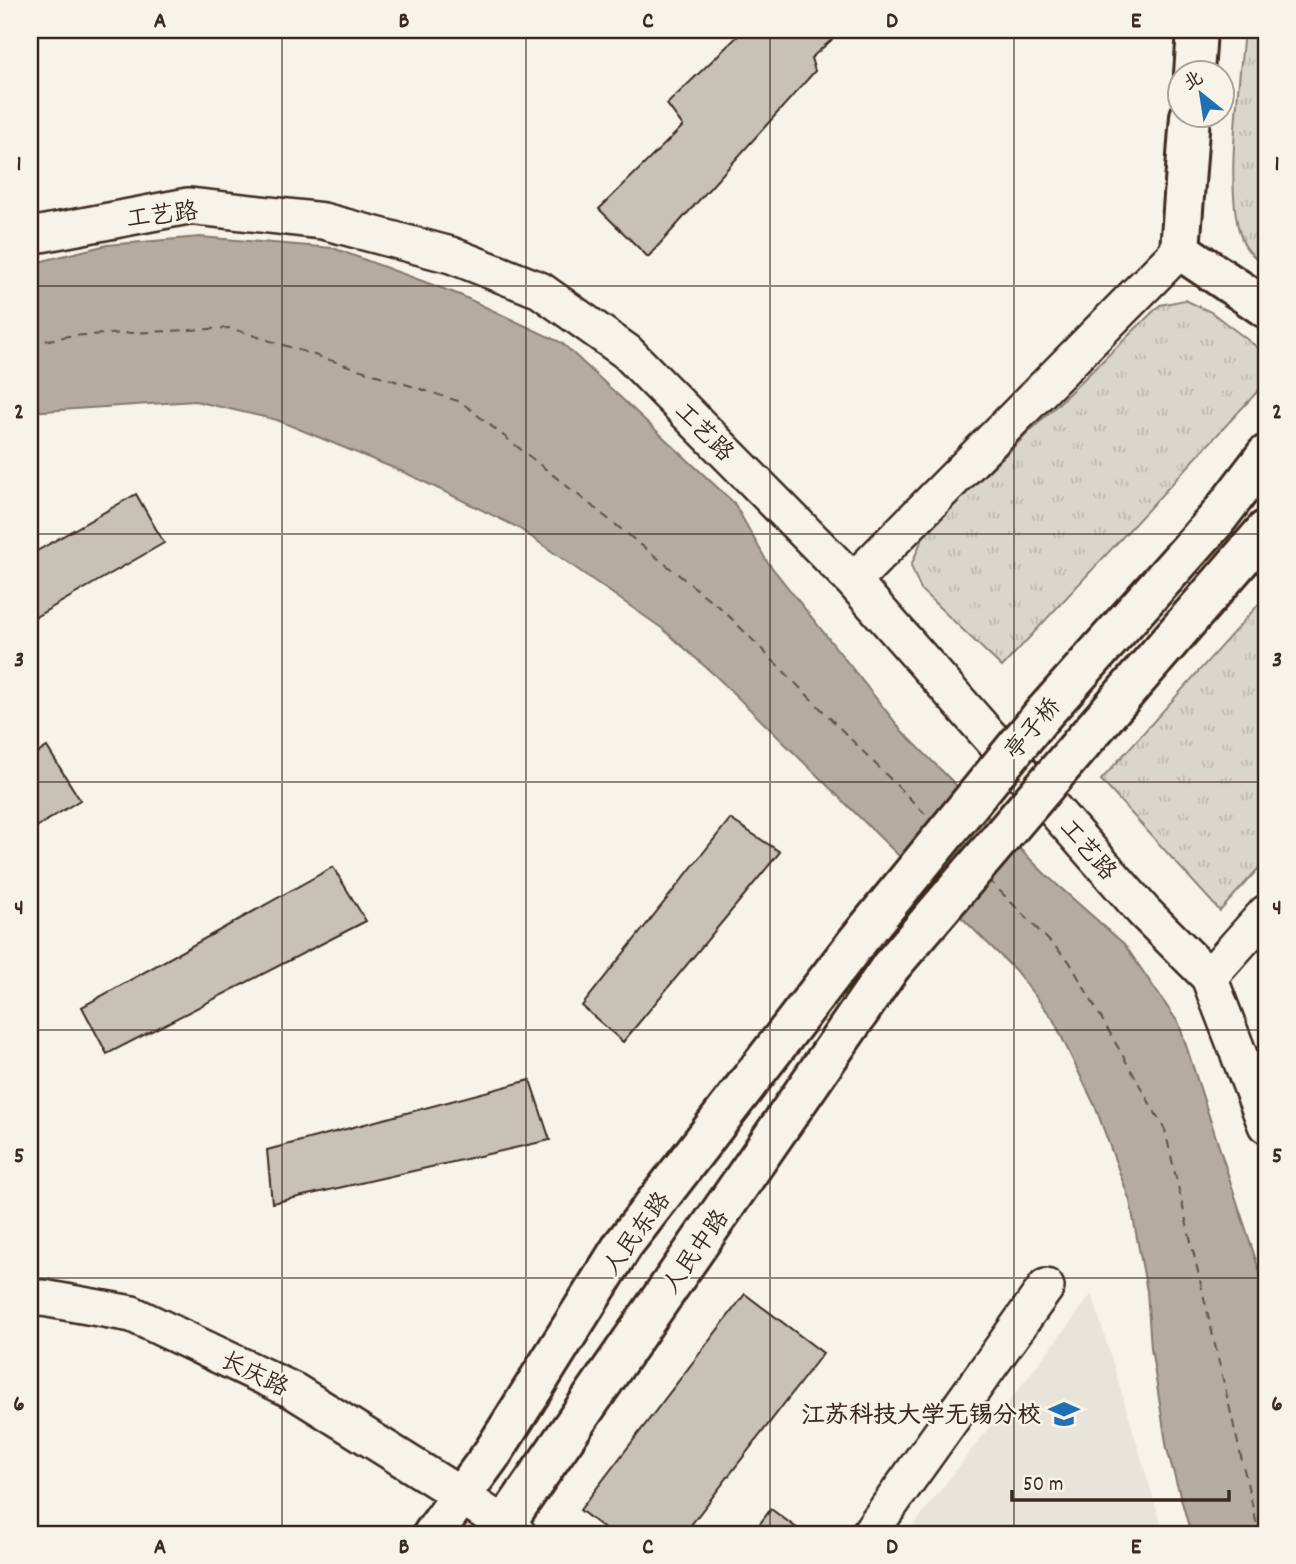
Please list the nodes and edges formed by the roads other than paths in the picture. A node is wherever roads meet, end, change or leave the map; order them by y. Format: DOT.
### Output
graph roads {
  1 [pos="1197,30"];
  2 [pos="1195,60"];
  3 [pos="1189,130"];
  4 [pos="30,236"];
  5 [pos="1180,250"];
  6 [pos="1266,308"];
  7 [pos="1266,455"];
  8 [pos="1266,530"];
  9 [pos="853,581"];
  10 [pos="1266,914"];
  11 [pos="856,943"];
  12 [pos="1209,977"];
  13 [pos="1266,1125"];
  14 [pos="1046,1287"];
  15 [pos="30,1299"];
  16 [pos="460,1495"];
  17 [pos="506,1531"];
  18 [pos="433,1534"];
  19 [pos="869,1534"];
  1 -- 2 [label="main road"];
  3 -- 5 [label="main road"];
  4 -- 9 [label="street, 工艺路"];
  5 -- 6 [label="main road"];
  5 -- 9 [label="street"];
  7 -- 11 [label="main road, 亭子桥, bridge"];
  8 -- 17 [label="main road, 人民中路, bridge"];
  9 -- 12 [label="street, 工艺路"];
  10 -- 12 [label="street"];
  11 -- 16 [label="main road, 人民东路"];
  12 -- 13 [label="street"];
  14 -- 19 [label="street"];
  15 -- 16 [label="street, 长庆路"];
  16 -- 17 [label="street, 长庆路"];
  16 -- 18 [label="main road, 人民东路"];
}
